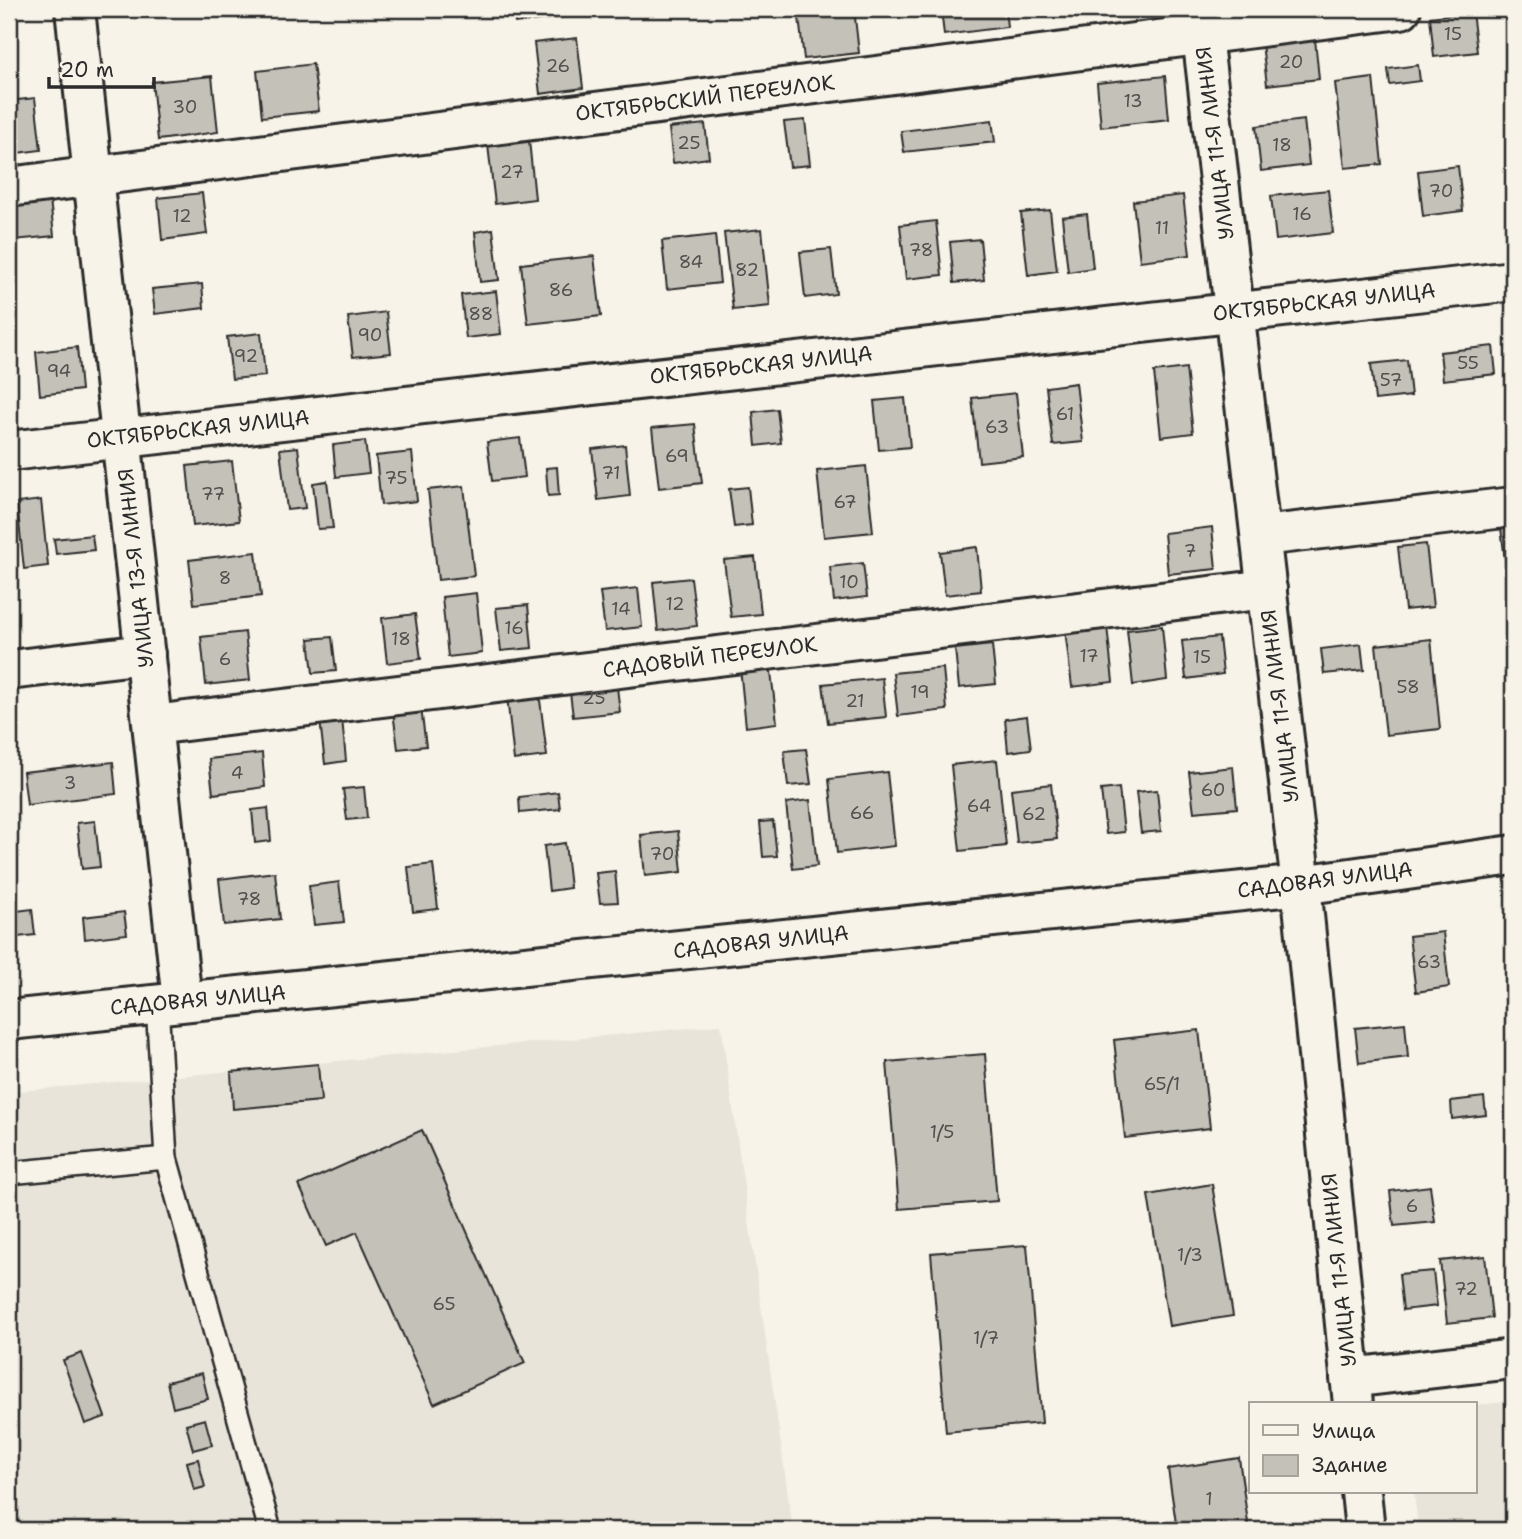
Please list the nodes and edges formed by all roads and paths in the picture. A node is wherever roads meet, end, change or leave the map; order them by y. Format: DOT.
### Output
graph roads {
  1 [pos="75,9"];
  2 [pos="1401,9"];
  3 [pos="1201,21"];
  4 [pos="93,177"];
  5 [pos="9,187"];
  6 [pos="1513,281"];
  7 [pos="1234,312"];
  8 [pos="122,437"];
  9 [pos="9,451"];
  10 [pos="1513,507"];
  11 [pos="1261,536"];
  12 [pos="1267,589"];
  13 [pos="145,654"];
  14 [pos="9,670"];
  15 [pos="153,725"];
  16 [pos="1513,855"];
  17 [pos="1301,885"];
  18 [pos="170,1002"];
  19 [pos="9,1020"];
  20 [pos="166,1158"];
  21 [pos="9,1173"];
  22 [pos="1513,1359"];
  23 [pos="1352,1391"];
  24 [pos="1361,1494"];
  25 [pos="270,1530"];
  26 [pos="1365,1530"];
  1 -- 4 [label="street, УЛИЦА 13-Я ЛИНИЯ"];
  2 -- 3 [label="street, ОКТЯБРЬСКИЙ ПЕРЕУЛОК"];
  3 -- 4 [label="street, ОКТЯБРЬСКИЙ ПЕРЕУЛОК"];
  3 -- 7 [label="street, УЛИЦА 11-Я ЛИНИЯ"];
  4 -- 5 [label="street, ОКТЯБРЬСКИЙ ПЕРЕУЛОК"];
  4 -- 8 [label="street, УЛИЦА 13-Я ЛИНИЯ"];
  6 -- 7 [label="street, ОКТЯБРЬСКАЯ УЛИЦА"];
  7 -- 8 [label="street, ОКТЯБРЬСКАЯ УЛИЦА"];
  7 -- 11 [label="street, УЛИЦА 11-Я ЛИНИЯ"];
  8 -- 9 [label="street, ОКТЯБРЬСКАЯ УЛИЦА"];
  8 -- 13 [label="street, УЛИЦА 13-Я ЛИНИЯ"];
  10 -- 11 [label="street"];
  11 -- 12 [label="street, УЛИЦА 11-Я ЛИНИЯ"];
  12 -- 15 [label="street, САДОВЫЙ ПЕРЕУЛОК"];
  12 -- 17 [label="street, УЛИЦА 11-Я ЛИНИЯ"];
  13 -- 14 [label="street"];
  13 -- 15 [label="street, УЛИЦА 13-Я ЛИНИЯ"];
  15 -- 18 [label="street, УЛИЦА 13-Я ЛИНИЯ"];
  16 -- 17 [label="street, САДОВАЯ УЛИЦА"];
  17 -- 18 [label="street, САДОВАЯ УЛИЦА"];
  17 -- 23 [label="street, УЛИЦА 11-Я ЛИНИЯ"];
  18 -- 19 [label="street, САДОВАЯ УЛИЦА"];
  18 -- 20 [label="lane"];
  20 -- 21 [label="lane"];
  20 -- 25 [label="lane"];
  22 -- 23 [label="street"];
  24 -- 26 [label="street"];
}
